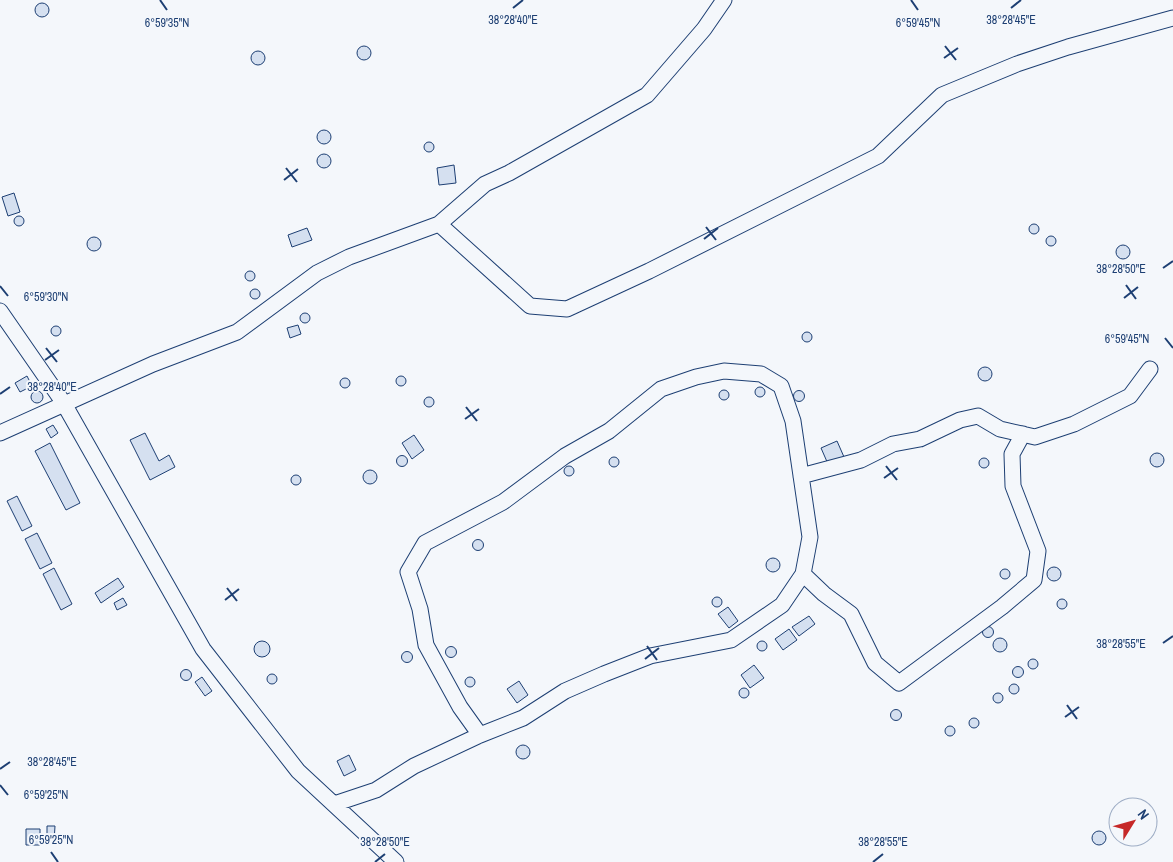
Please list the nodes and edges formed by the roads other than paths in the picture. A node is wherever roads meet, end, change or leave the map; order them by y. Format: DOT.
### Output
graph roads {
  1 [pos="724,0"];
  2 [pos="1173,18"];
  3 [pos="439,224"];
  4 [pos="0,311"];
  5 [pos="1150,368"];
  6 [pos="63,402"];
  7 [pos="0,433"];
  8 [pos="1023,434"];
  9 [pos="801,476"];
  10 [pos="803,574"];
  11 [pos="480,735"];
  12 [pos="334,804"];
  13 [pos="396,862"];
  1 -- 3 [label="street"];
  2 -- 3 [label="street"];
  3 -- 6 [label="street"];
  4 -- 6 [label="street"];
  5 -- 8 [label="street"];
  6 -- 7 [label="street"];
  6 -- 12 [label="street"];
  8 -- 9 [label="street"];
  8 -- 10 [label="street"];
  9 -- 10 [label="street"];
  9 -- 11 [label="street"];
  10 -- 11 [label="street"];
  11 -- 12 [label="street"];
  12 -- 13 [label="street"];
}
